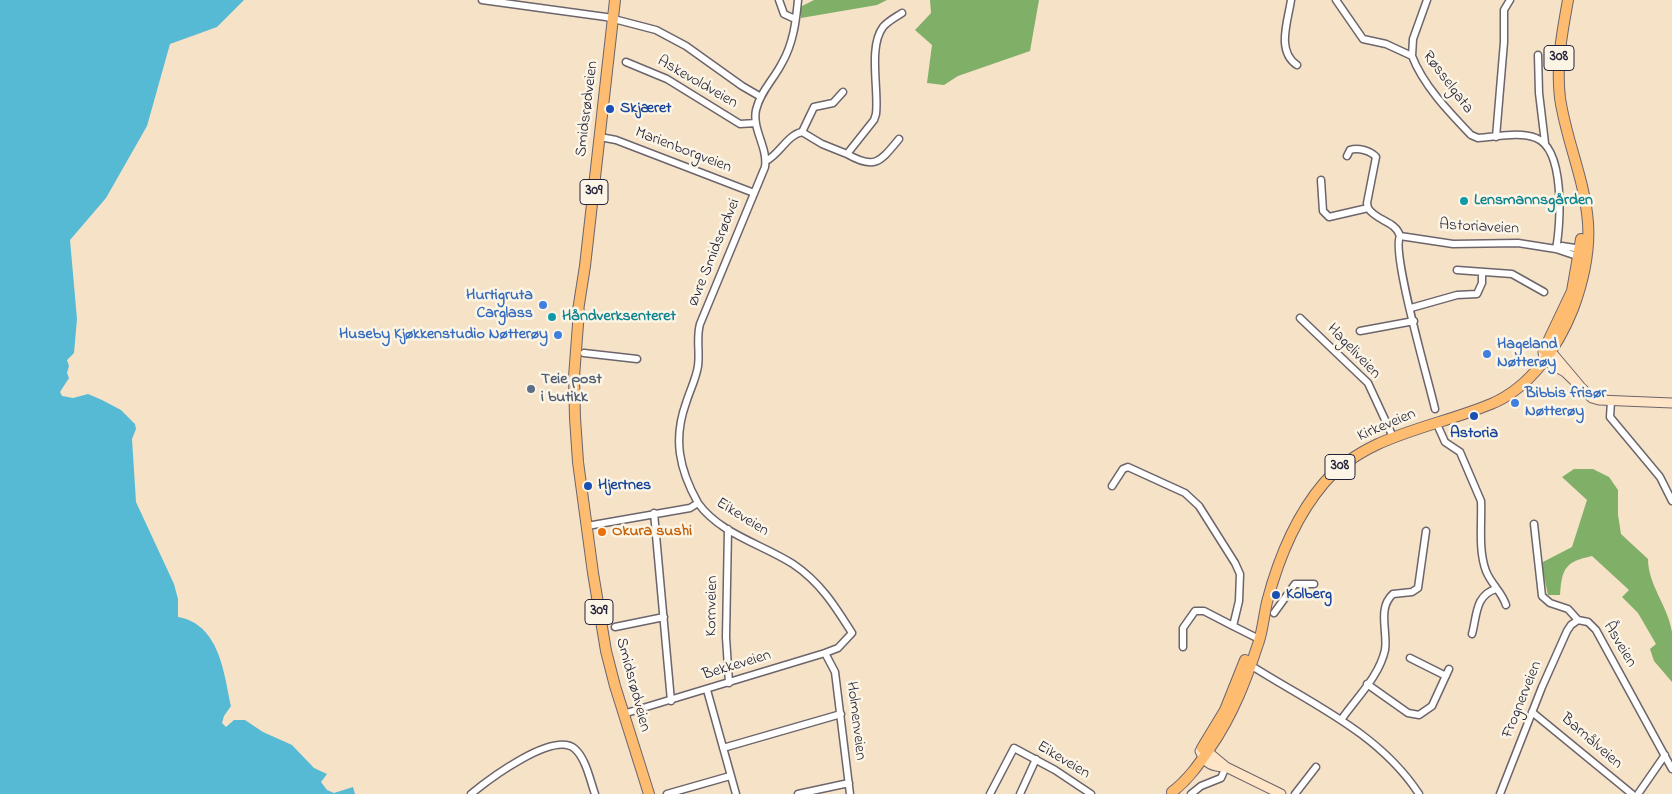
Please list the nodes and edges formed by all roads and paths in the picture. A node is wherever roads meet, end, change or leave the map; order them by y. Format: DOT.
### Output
graph roads {
  1 [pos="482,0"];
  2 [pos="615,0"];
  3 [pos="779,0"];
  4 [pos="798,0"];
  5 [pos="1291,0"];
  6 [pos="1336,0"];
  7 [pos="1427,0"];
  8 [pos="1510,0"];
  9 [pos="1568,0"];
  10 [pos="521,3"];
  11 [pos="902,13"];
  12 [pos="795,19"];
  13 [pos="613,20"];
  14 [pos="1538,55"];
  15 [pos="1412,56"];
  16 [pos="626,62"];
  17 [pos="1297,65"];
  18 [pos="843,92"];
  19 [pos="761,97"];
  20 [pos="756,123"];
  21 [pos="802,132"];
  22 [pos="600,137"];
  23 [pos="1496,137"];
  24 [pos="899,138"];
  25 [pos="1545,143"];
  26 [pos="846,154"];
  27 [pos="1347,156"];
  28 [pos="766,161"];
  29 [pos="1320,180"];
  30 [pos="754,193"];
  31 [pos="1368,208"];
  32 [pos="1400,236"];
  33 [pos="1556,249"];
  34 [pos="1582,253"];
  35 [pos="1457,270"];
  36 [pos="1482,272"];
  37 [pos="1544,292"];
  38 [pos="1411,308"];
  39 [pos="1300,318"];
  40 [pos="1414,322"];
  41 [pos="1360,331"];
  42 [pos="584,353"];
  43 [pos="1546,355"];
  44 [pos="637,359"];
  45 [pos="1611,401"];
  46 [pos="1672,403"];
  47 [pos="1435,409"];
  48 [pos="1436,422"];
  49 [pos="1393,437"];
  50 [pos="1112,486"];
  51 [pos="1672,501"];
  52 [pos="698,502"];
  53 [pos="654,514"];
  54 [pos="1534,524"];
  55 [pos="587,526"];
  56 [pos="728,529"];
  57 [pos="1426,531"];
  58 [pos="1314,584"];
  59 [pos="1496,589"];
  60 [pos="1506,605"];
  61 [pos="1274,613"];
  62 [pos="664,617"];
  63 [pos="1578,620"];
  64 [pos="1233,626"];
  65 [pos="615,627"];
  66 [pos="852,633"];
  67 [pos="1472,634"];
  68 [pos="1256,638"];
  69 [pos="1183,647"];
  70 [pos="825,653"];
  71 [pos="1410,658"];
  72 [pos="1256,668"];
  73 [pos="1449,668"];
  74 [pos="1446,676"];
  75 [pos="729,683"];
  76 [pos="1367,684"];
  77 [pos="707,690"];
  78 [pos="671,701"];
  79 [pos="1532,712"];
  80 [pos="623,714"];
  81 [pos="841,714"];
  82 [pos="1341,720"];
  83 [pos="723,748"];
  84 [pos="1204,754"];
  85 [pos="1665,755"];
  86 [pos="1036,759"];
  87 [pos="1226,767"];
  88 [pos="1316,767"];
  89 [pos="1672,769"];
  90 [pos="730,776"];
  91 [pos="849,783"];
  92 [pos="1171,793"];
  93 [pos="471,794"];
  94 [pos="594,794"];
  95 [pos="649,794"];
  96 [pos="668,794"];
  97 [pos="736,794"];
  98 [pos="798,794"];
  99 [pos="850,794"];
  100 [pos="990,794"];
  101 [pos="1020,794"];
  102 [pos="1091,794"];
  103 [pos="1191,794"];
  104 [pos="1281,794"];
  105 [pos="1295,794"];
  106 [pos="1419,794"];
  107 [pos="1500,794"];
  108 [pos="1632,794"];
  109 [pos="1638,794"];
  1 -- 10 [label="street"];
  2 -- 13 [label="main road, Smidsrødveien / 309"];
  3 -- 12 [label="street"];
  4 -- 12 [label="street"];
  5 -- 17 [label="street"];
  6 -- 15 [label="street, Røsselgata"];
  7 -- 15 [label="street"];
  8 -- 23 [label="street, Røsselgata"];
  9 -- 34 [label="main road, Kirkeveien / 308"];
  10 -- 13 [label="street"];
  11 -- 26 [label="street"];
  12 -- 19 [label="street"];
  13 -- 19 [label="street"];
  13 -- 22 [label="main road, Smidsrødveien / 309"];
  14 -- 25 [label="street"];
  15 -- 23 [label="street, Røsselgata"];
  16 -- 20 [label="street, Askevoldveien"];
  18 -- 21 [label="street"];
  19 -- 20 [label="street"];
  20 -- 28 [label="street"];
  21 -- 26 [label="street"];
  21 -- 28 [label="street"];
  22 -- 30 [label="street, Marienborgveien"];
  22 -- 55 [label="main road, Smidsrødveien / 309"];
  23 -- 25 [label="street, Røsselgata"];
  24 -- 26 [label="street"];
  25 -- 33 [label="street"];
  27 -- 31 [label="street"];
  28 -- 30 [label="street, Øvre Smidsrødvei"];
  29 -- 31 [label="street"];
  30 -- 52 [label="street, Øvre Smidsrødvei"];
  31 -- 32 [label="street"];
  32 -- 33 [label="street, Astoriaveien"];
  32 -- 38 [label="street"];
  33 -- 34 [label="street, Astoriaveien"];
  34 -- 43 [label="main road, Kirkeveien / 308"];
  35 -- 36 [label="street"];
  36 -- 37 [label="street"];
  36 -- 38 [label="street"];
  38 -- 40 [label="street"];
  39 -- 49 [label="street, Hageliveien"];
  40 -- 41 [label="street"];
  40 -- 47 [label="street"];
  42 -- 44 [label="street"];
  43 -- 45 [label="main road"];
  43 -- 48 [label="main road, Kirkeveien / 308"];
  45 -- 46 [label="main road"];
  45 -- 51 [label="street"];
  48 -- 49 [label="main road, Kirkeveien / 308"];
  48 -- 59 [label="street"];
  49 -- 68 [label="main road, Kirkeveien / 308"];
  50 -- 64 [label="street"];
  52 -- 53 [label="street, Eikeveien"];
  52 -- 56 [label="street, Eikeveien"];
  53 -- 55 [label="street, Eikeveien"];
  53 -- 62 [label="street"];
  54 -- 63 [label="street, Åsveien"];
  55 -- 80 [label="main road, Smidsrødveien / 309"];
  56 -- 66 [label="street, Eikeveien"];
  56 -- 75 [label="street, Kornveien"];
  57 -- 76 [label="street"];
  58 -- 61 [label="street"];
  59 -- 60 [label="street"];
  59 -- 67 [label="street"];
  62 -- 65 [label="street"];
  62 -- 78 [label="street"];
  63 -- 79 [label="street, Frognerveien"];
  63 -- 85 [label="street, Åsveien"];
  64 -- 68 [label="street"];
  64 -- 69 [label="street"];
  66 -- 70 [label="street, Bekkeveien"];
  68 -- 84 [label="main road, Kirkeveien / 308"];
  70 -- 75 [label="street, Bekkeveien"];
  70 -- 81 [label="street, Holmenveien"];
  71 -- 74 [label="street"];
  72 -- 82 [label="street"];
  73 -- 74 [label="street"];
  74 -- 76 [label="street"];
  75 -- 77 [label="street, Bekkeveien"];
  76 -- 82 [label="street"];
  77 -- 78 [label="street, Bekkeveien"];
  77 -- 83 [label="street"];
  78 -- 80 [label="street, Bekkeveien"];
  79 -- 107 [label="street, Frognerveien"];
  79 -- 108 [label="street, Barnålveien"];
  80 -- 95 [label="main road, Smidsrødveien / 309"];
  81 -- 83 [label="street"];
  81 -- 91 [label="street, Holmenveien"];
  82 -- 106 [label="street"];
  83 -- 90 [label="street"];
  84 -- 87 [label="main road"];
  84 -- 92 [label="main road, Kirkeveien / 308"];
  85 -- 89 [label="street, Åsveien"];
  85 -- 109 [label="street"];
  86 -- 100 [label="street, Eikeveien"];
  86 -- 101 [label="street"];
  86 -- 102 [label="street, Eikeveien"];
  87 -- 103 [label="street"];
  87 -- 104 [label="main road"];
  88 -- 105 [label="street"];
  90 -- 96 [label="street"];
  90 -- 97 [label="street"];
  91 -- 98 [label="street"];
  91 -- 99 [label="street, Holmenveien"];
  93 -- 94 [label="street"];
}
